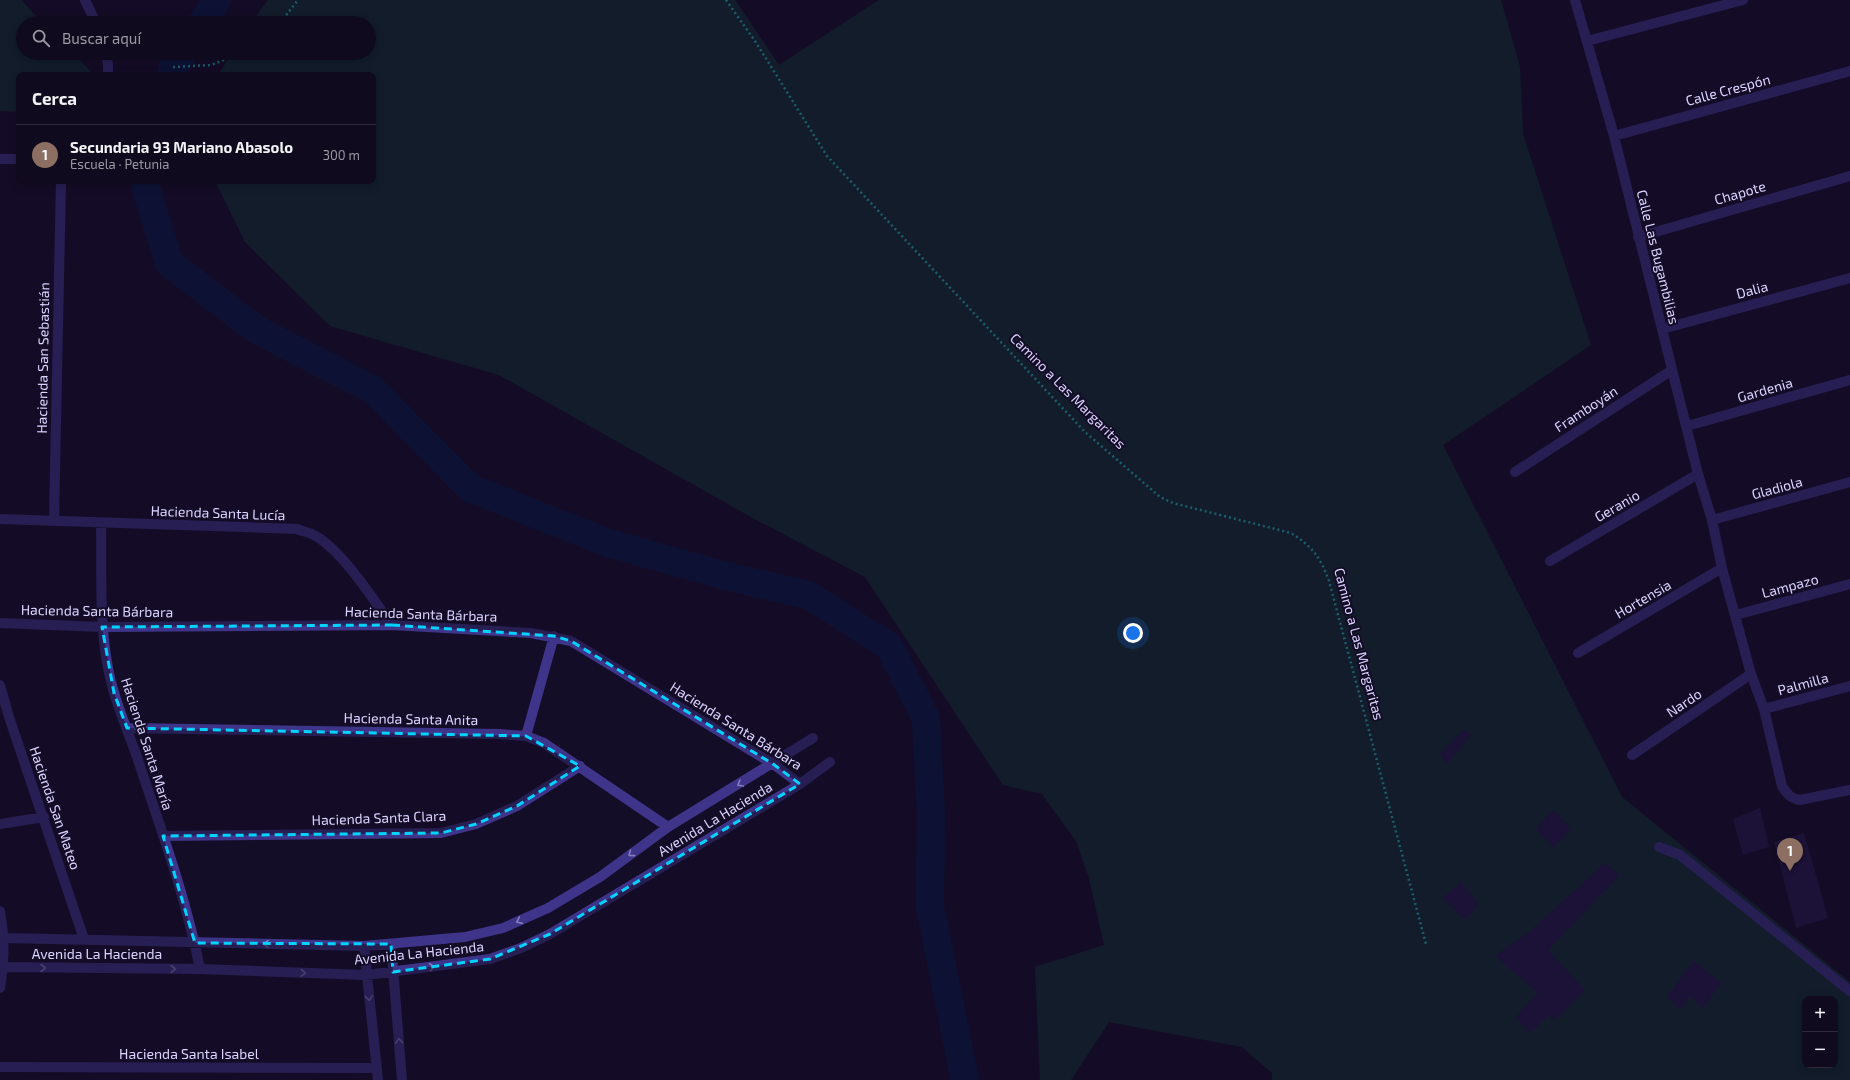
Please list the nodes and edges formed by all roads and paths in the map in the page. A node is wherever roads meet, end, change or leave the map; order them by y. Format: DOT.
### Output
graph roads {
  1 [pos="85,0"];
  2 [pos="298,0"];
  3 [pos="726,0"];
  4 [pos="1575,0"];
  5 [pos="1743,0"];
  6 [pos="93,16"];
  7 [pos="285,16"];
  8 [pos="1588,41"];
  9 [pos="107,60"];
  10 [pos="224,60"];
  11 [pos="173,67"];
  12 [pos="1850,71"];
  13 [pos="108,72"];
  14 [pos="1614,136"];
  15 [pos="0,159"];
  16 [pos="16,159"];
  17 [pos="1850,176"];
  18 [pos="61,184"];
  19 [pos="1638,236"];
  20 [pos="1850,278"];
  21 [pos="1662,329"];
  22 [pos="1672,370"];
  23 [pos="1850,380"];
  24 [pos="1687,426"];
  25 [pos="1515,472"];
  26 [pos="1698,474"];
  27 [pos="1850,482"];
  28 [pos="0,519"];
  29 [pos="54,520"];
  30 [pos="1712,520"];
  31 [pos="101,523"];
  32 [pos="1550,561"];
  33 [pos="1722,568"];
  34 [pos="1850,584"];
  35 [pos="1736,615"];
  36 [pos="0,624"];
  37 [pos="392,625"];
  38 [pos="102,627"];
  39 [pos="554,636"];
  40 [pos="1578,653"];
  41 [pos="1751,674"];
  42 [pos="0,685"];
  43 [pos="1850,686"];
  44 [pos="1764,709"];
  45 [pos="4,717"];
  46 [pos="127,728"];
  47 [pos="526,736"];
  48 [pos="813,738"];
  49 [pos="1632,755"];
  50 [pos="830,762"];
  51 [pos="773,764"];
  52 [pos="580,766"];
  53 [pos="800,784"];
  54 [pos="1850,790"];
  55 [pos="44,817"];
  56 [pos="0,824"];
  57 [pos="668,827"];
  58 [pos="163,836"];
  59 [pos="1660,847"];
  60 [pos="0,911"];
  61 [pos="5,938"];
  62 [pos="84,939"];
  63 [pos="195,943"];
  64 [pos="391,944"];
  65 [pos="1426,944"];
  66 [pos="364,946"];
  67 [pos="4,967"];
  68 [pos="200,969"];
  69 [pos="393,972"];
  70 [pos="366,975"];
  71 [pos="0,988"];
  72 [pos="1850,991"];
  73 [pos="0,1068"];
  74 [pos="377,1068"];
  75 [pos="378,1080"];
  76 [pos="402,1080"];
  1 -- 6 [label="street"];
  2 -- 7 [label="path"];
  3 -- 65 [label="path, Camino a Las Margaritas"];
  4 -- 8 [label="street, Calle Las Bugambilias"];
  5 -- 8 [label="street"];
  8 -- 14 [label="street, Calle Las Bugambilias"];
  9 -- 13 [label="street"];
  10 -- 11 [label="path"];
  12 -- 14 [label="street, Calle Crespón"];
  14 -- 19 [label="street, Calle Las Bugambilias"];
  15 -- 16 [label="street"];
  17 -- 19 [label="street, Chapote"];
  18 -- 29 [label="street, Hacienda San Sebastián"];
  19 -- 21 [label="street, Calle Las Bugambilias"];
  20 -- 21 [label="street, Dalia"];
  21 -- 22 [label="street, Calle Las Bugambilias"];
  22 -- 24 [label="street, Calle Las Bugambilias"];
  22 -- 25 [label="street, Framboyán"];
  23 -- 24 [label="street, Gardenia"];
  24 -- 26 [label="street, Calle Las Bugambilias"];
  26 -- 30 [label="street, Calle Las Bugambilias"];
  26 -- 32 [label="street, Geranio"];
  27 -- 30 [label="street, Gladiola"];
  28 -- 29 [label="street, Hacienda Santa Lucía"];
  29 -- 31 [label="street, Hacienda Santa Lucía"];
  30 -- 33 [label="street, Calle Las Bugambilias"];
  31 -- 37 [label="street, Hacienda Santa Lucía"];
  31 -- 38 [label="street, Hacienda Santa María"];
  33 -- 35 [label="street, Calle Las Bugambilias"];
  33 -- 40 [label="street, Hortensia"];
  34 -- 35 [label="street, Lampazo"];
  35 -- 41 [label="street, Calle Las Bugambilias"];
  36 -- 38 [label="street, Hacienda Santa Bárbara"];
  37 -- 38 [label="street, Hacienda Santa Bárbara"];
  37 -- 39 [label="street, Hacienda Santa Bárbara"];
  38 -- 46 [label="street, Hacienda Santa María"];
  39 -- 47 [label="street"];
  39 -- 51 [label="street, Hacienda Santa Bárbara"];
  41 -- 44 [label="street, Calle Las Bugambilias"];
  41 -- 49 [label="street, Nardo"];
  42 -- 45 [label="street, Hacienda San Mateo"];
  43 -- 44 [label="street, Palmilla"];
  44 -- 54 [label="street, Calle Las Bugambilias"];
  45 -- 55 [label="street, Hacienda San Mateo"];
  46 -- 47 [label="street, Hacienda Santa Anita"];
  46 -- 58 [label="street, Hacienda Santa María"];
  47 -- 52 [label="street, Hacienda Santa Anita"];
  48 -- 51 [label="street, Avenida La Hacienda"];
  50 -- 53 [label="street, Avenida La Hacienda"];
  51 -- 53 [label="street, Hacienda Santa Bárbara"];
  51 -- 57 [label="street, Avenida La Hacienda, one-way"];
  52 -- 57 [label="street, Hacienda Santa Anita"];
  52 -- 58 [label="street, Hacienda Santa Clara"];
  69 -- 53 [label="street, Avenida La Hacienda, one-way"];
  55 -- 56 [label="street"];
  55 -- 62 [label="street, Hacienda San Mateo"];
  57 -- 64 [label="street, Avenida La Hacienda, one-way"];
  58 -- 63 [label="street, Hacienda Santa María"];
  59 -- 72 [label="street"];
  60 -- 61 [label="street"];
  61 -- 62 [label="street, Avenida La Hacienda"];
  61 -- 67 [label="street"];
  62 -- 63 [label="street, Avenida La Hacienda"];
  66 -- 63 [label="street, Avenida La Hacienda, one-way"];
  63 -- 68 [label="street, Hacienda Santa María"];
  64 -- 66 [label="street, Avenida La Hacienda"];
  64 -- 69 [label="street"];
  66 -- 70 [label="street"];
  67 -- 68 [label="street, Avenida La Hacienda, one-way"];
  67 -- 71 [label="street"];
  68 -- 70 [label="street, Avenida La Hacienda, one-way"];
  69 -- 70 [label="street, Avenida La Hacienda"];
  76 -- 69 [label="street, one-way"];
  70 -- 74 [label="street, one-way"];
  73 -- 74 [label="street, Hacienda Santa Isabel"];
  74 -- 75 [label="street"];
}
